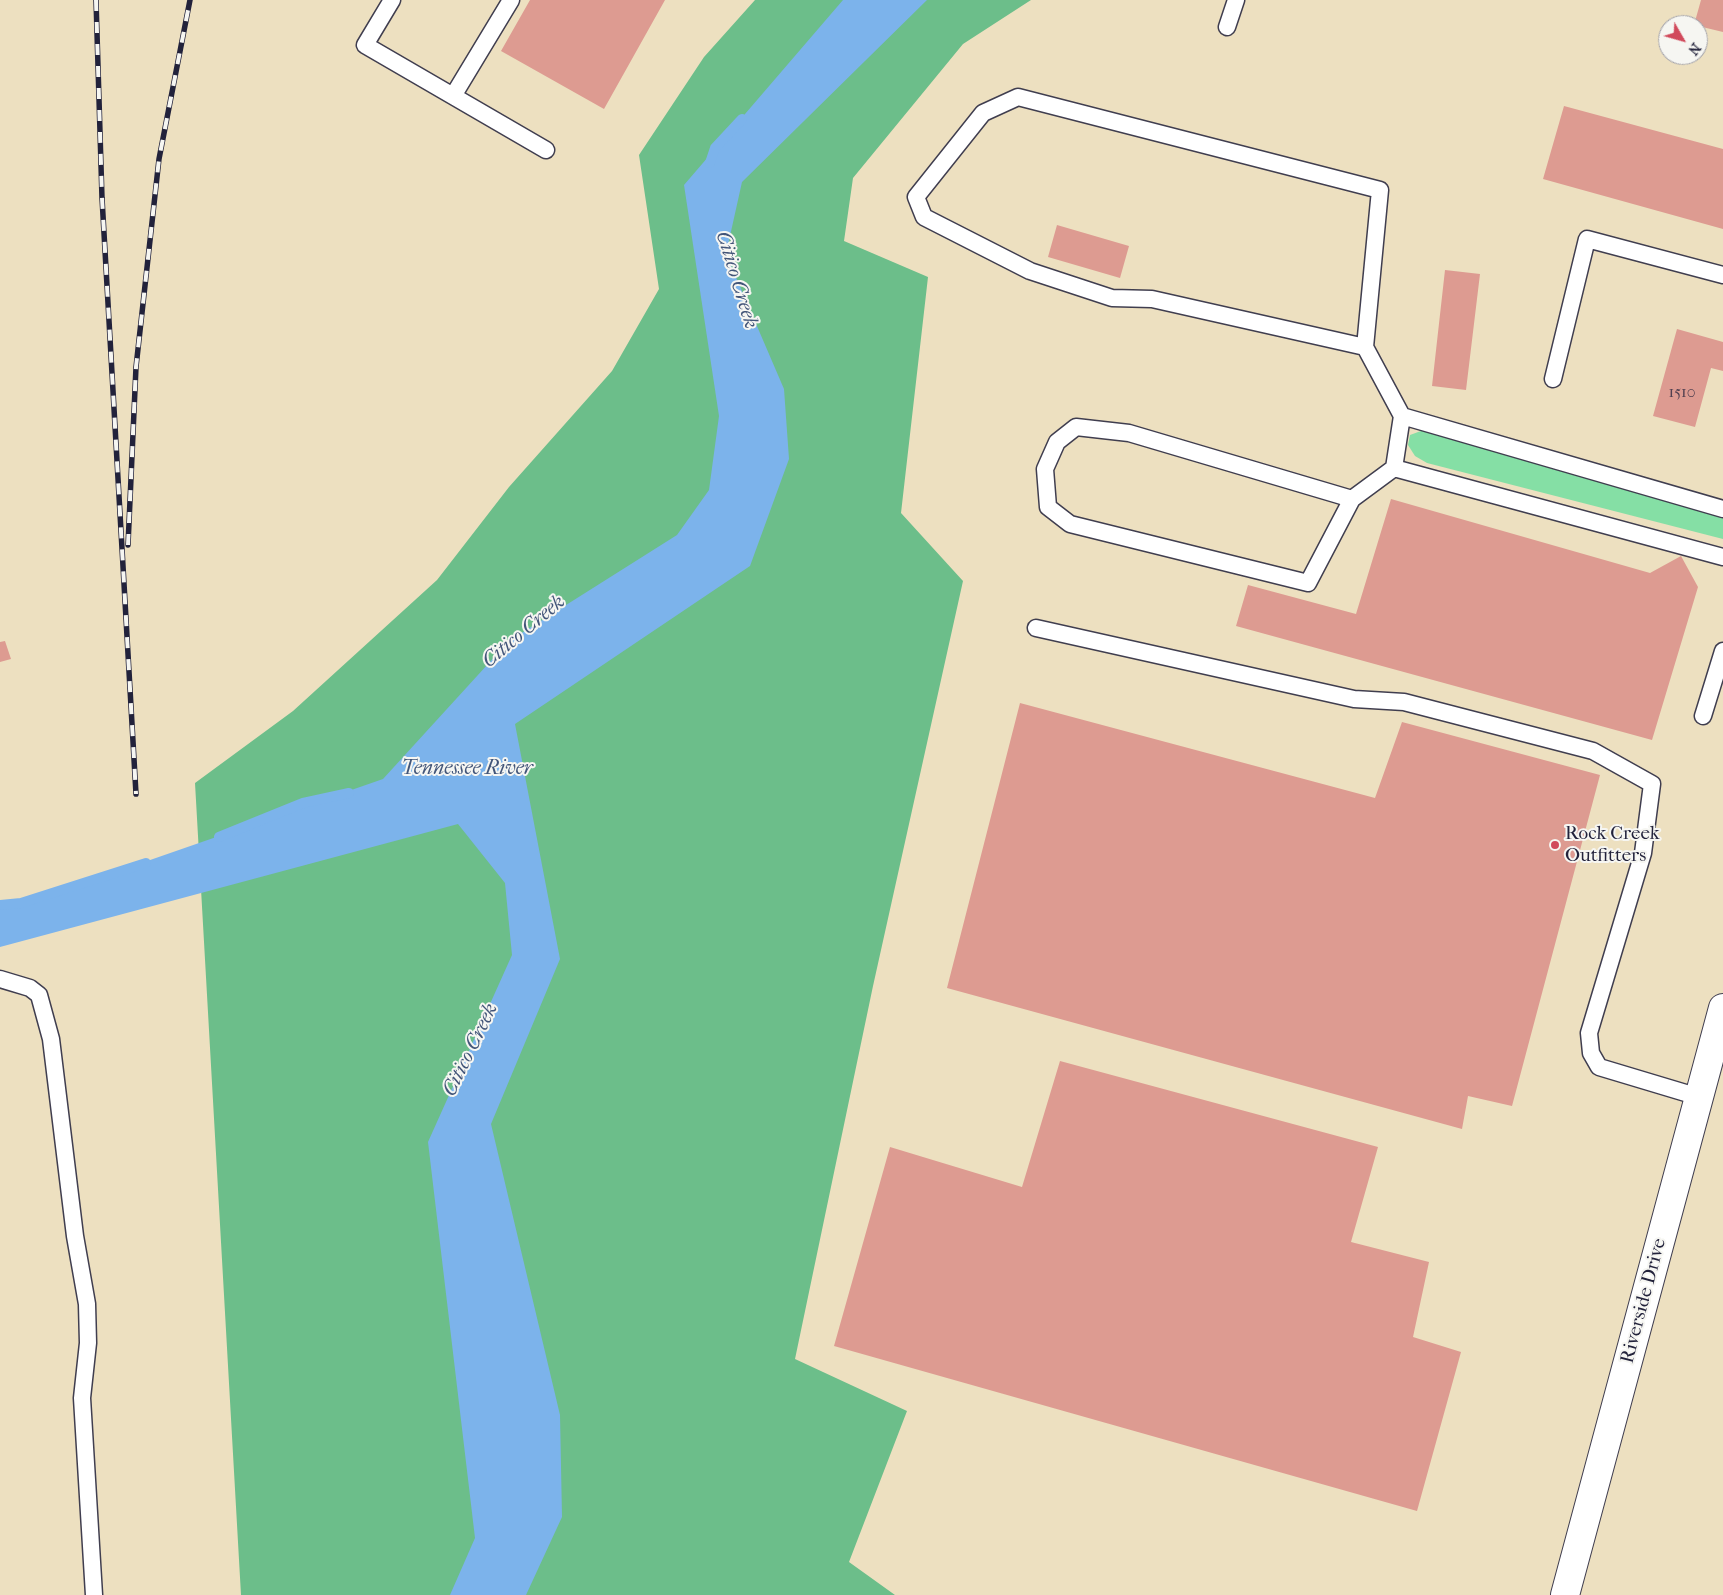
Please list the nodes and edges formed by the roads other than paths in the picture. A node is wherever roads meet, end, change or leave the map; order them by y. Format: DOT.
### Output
graph roads {
  1 [pos="392,0"];
  2 [pos="511,0"];
  3 [pos="1236,0"];
  4 [pos="1227,27"];
  5 [pos="453,96"];
  6 [pos="546,150"];
  7 [pos="1723,275"];
  8 [pos="1366,347"];
  9 [pos="1553,379"];
  10 [pos="1402,416"];
  11 [pos="1394,468"];
  12 [pos="1352,499"];
  13 [pos="1723,509"];
  14 [pos="1723,557"];
  15 [pos="1036,628"];
  16 [pos="1723,651"];
  17 [pos="1703,716"];
  18 [pos="0,979"];
  19 [pos="1723,1008"];
  20 [pos="1699,1097"];
  21 [pos="94,1595"];
  22 [pos="1565,1595"];
  1 -- 5 [label="lane"];
  2 -- 5 [label="lane"];
  3 -- 4 [label="lane"];
  5 -- 6 [label="lane"];
  7 -- 9 [label="lane"];
  8 -- 8 [label="lane"];
  8 -- 10 [label="lane"];
  10 -- 11 [label="lane"];
  10 -- 13 [label="lane"];
  11 -- 12 [label="lane"];
  11 -- 14 [label="lane"];
  12 -- 12 [label="lane"];
  15 -- 20 [label="lane"];
  16 -- 17 [label="lane"];
  18 -- 21 [label="lane"];
  19 -- 20 [label="main road, Riverside Drive"];
  20 -- 22 [label="main road, Riverside Drive"];
}
